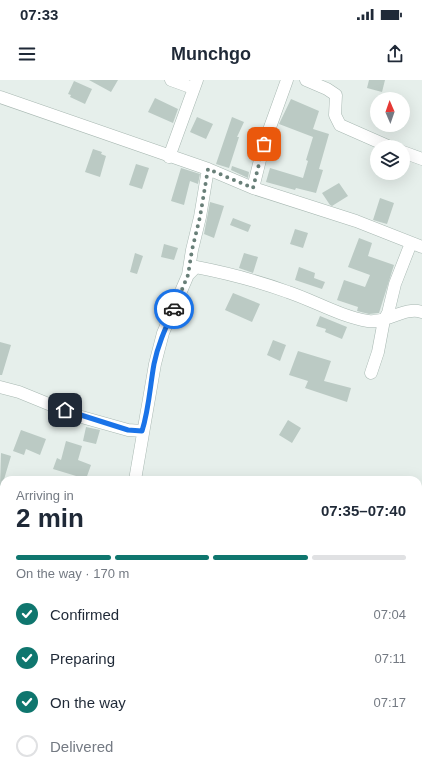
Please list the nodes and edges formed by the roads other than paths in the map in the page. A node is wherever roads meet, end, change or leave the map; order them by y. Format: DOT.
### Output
graph roads {
  1 [pos="171,80"];
  2 [pos="287,80"];
  3 [pos="306,80"];
  4 [pos="195,84"];
  5 [pos="0,97"];
  6 [pos="374,140"];
  7 [pos="410,155"];
  8 [pos="170,157"];
  9 [pos="422,159"];
  10 [pos="208,169"];
  11 [pos="253,188"];
  12 [pos="416,245"];
  13 [pos="188,275"];
  14 [pos="422,312"];
  15 [pos="384,320"];
  16 [pos="371,373"];
  17 [pos="0,387"];
  18 [pos="142,431"];
  19 [pos="136,476"];
  1 -- 4 [label="street"];
  2 -- 11 [label="street"];
  3 -- 6 [label="street"];
  4 -- 8 [label="street"];
  5 -- 8 [label="street"];
  7 -- 9 [label="street"];
  8 -- 10 [label="street"];
  10 -- 11 [label="street"];
  10 -- 13 [label="street"];
  11 -- 12 [label="street"];
  12 -- 15 [label="street"];
  13 -- 15 [label="street"];
  13 -- 18 [label="street"];
  14 -- 15 [label="street"];
  15 -- 16 [label="street"];
  17 -- 18 [label="street"];
  18 -- 19 [label="street"];
}
